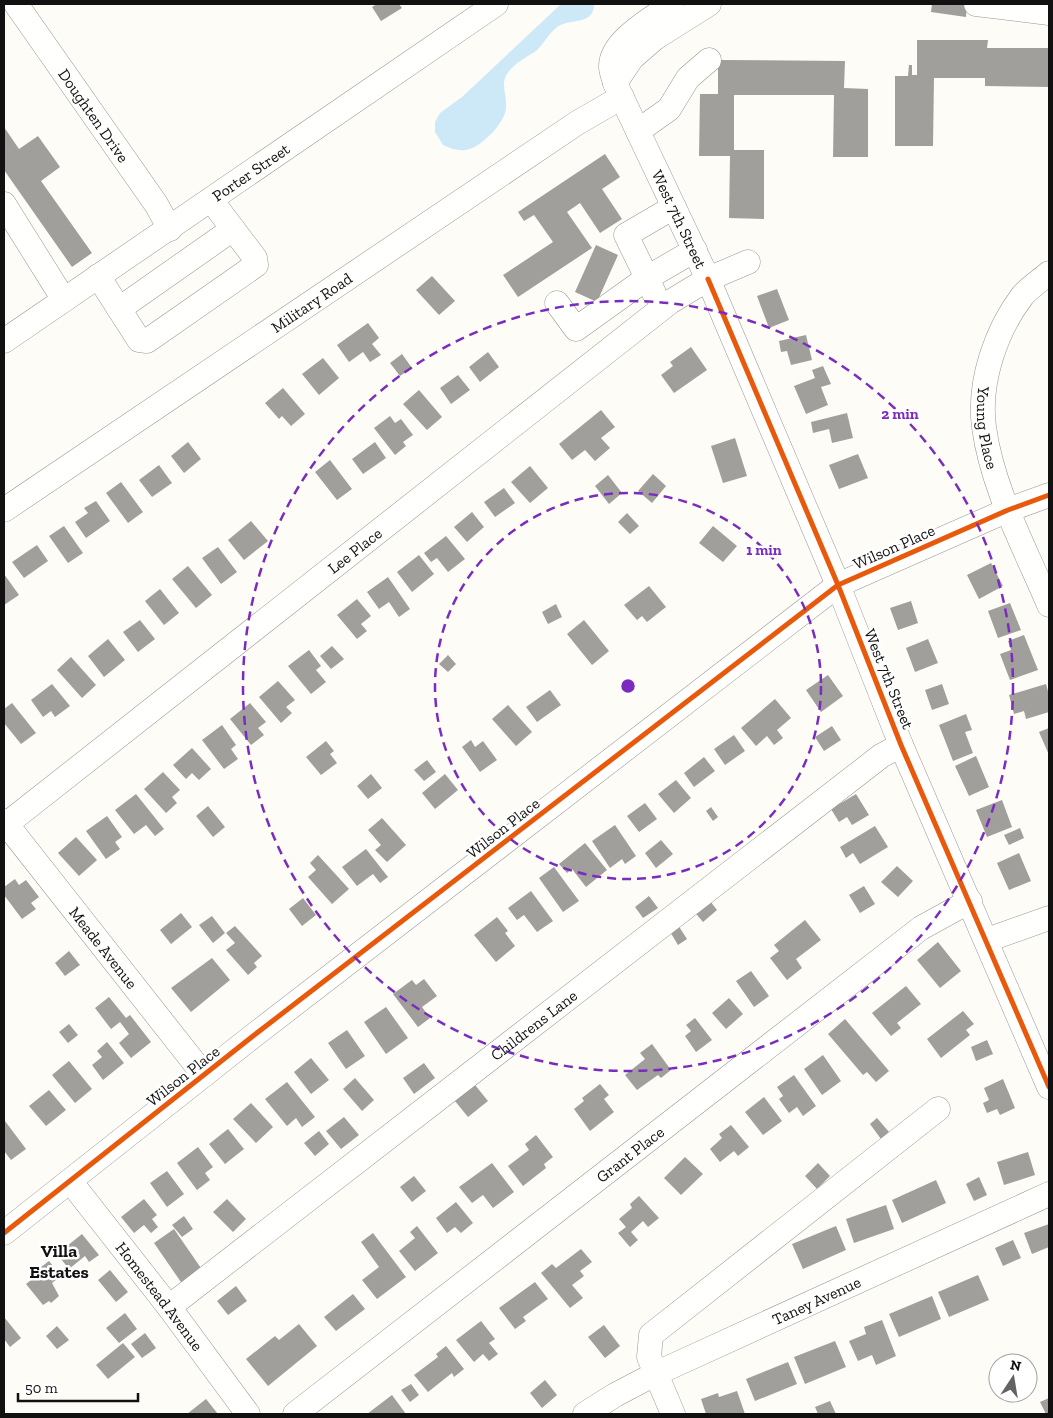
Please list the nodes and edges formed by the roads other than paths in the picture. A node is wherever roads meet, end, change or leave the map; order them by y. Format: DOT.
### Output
graph roads {
  1 [pos="16,4"];
  2 [pos="496,4"];
  3 [pos="672,4"];
  4 [pos="709,4"];
  5 [pos="976,4"];
  6 [pos="1002,6"];
  7 [pos="1049,13"];
  8 [pos="709,60"];
  9 [pos="619,90"];
  10 [pos="638,130"];
  11 [pos="212,200"];
  12 [pos="4,204"];
  13 [pos="674,207"];
  14 [pos="170,229"];
  15 [pos="233,229"];
  16 [pos="695,250"];
  17 [pos="748,262"];
  18 [pos="1049,273"];
  19 [pos="98,276"];
  20 [pos="647,278"];
  21 [pos="708,279"];
  22 [pos="64,300"];
  23 [pos="557,303"];
  24 [pos="662,308"];
  25 [pos="119,309"];
  26 [pos="4,341"];
  27 [pos="1049,495"];
  28 [pos="4,510"];
  29 [pos="1008,510"];
  30 [pos="838,585"];
  31 [pos="1049,604"];
  32 [pos="901,745"];
  33 [pos="5,824"];
  34 [pos="970,901"];
  35 [pos="1049,918"];
  36 [pos="987,940"];
  37 [pos="204,1075"];
  38 [pos="1049,1087"];
  39 [pos="938,1109"];
  40 [pos="70,1181"];
  41 [pos="1049,1194"];
  42 [pos="4,1233"];
  43 [pos="169,1308"];
  44 [pos="655,1374"];
  45 [pos="248,1414"];
  46 [pos="295,1414"];
  47 [pos="585,1414"];
  48 [pos="673,1414"];
  1 -- 14 [label="street, Doughten Drive"];
  2 -- 11 [label="street, Porter Street"];
  3 -- 9 [label="street"];
  4 -- 9 [label="street"];
  5 -- 6 [label="street"];
  6 -- 7 [label="street"];
  8 -- 10 [label="street"];
  9 -- 10 [label="street, West 7th Street"];
  9 -- 28 [label="street, Military Road"];
  10 -- 13 [label="street, West 7th Street"];
  11 -- 14 [label="street, Porter Street"];
  11 -- 15 [label="street"];
  12 -- 22 [label="street"];
  13 -- 16 [label="street, West 7th Street"];
  13 -- 20 [label="street"];
  14 -- 19 [label="street, Porter Street"];
  15 -- 25 [label="street"];
  15 -- 25 [label="street"];
  16 -- 20 [label="street"];
  16 -- 21 [label="street, West 7th Street"];
  17 -- 21 [label="street, Lee Place"];
  18 -- 29 [label="street, Young Place"];
  19 -- 22 [label="street, Porter Street"];
  19 -- 25 [label="street"];
  20 -- 23 [label="street"];
  20 -- 24 [label="street"];
  21 -- 24 [label="street, Lee Place"];
  21 -- 30 [label="street, West 7th Street"];
  22 -- 26 [label="street, Porter Street"];
  24 -- 33 [label="street, Lee Place"];
  27 -- 29 [label="street, Wilson Place"];
  29 -- 30 [label="street, Wilson Place"];
  29 -- 31 [label="street, Young Place"];
  30 -- 32 [label="street, West 7th Street"];
  30 -- 37 [label="street, Wilson Place"];
  32 -- 34 [label="street, West 7th Street"];
  32 -- 43 [label="street, Childrens Lane"];
  33 -- 37 [label="street, Meade Avenue"];
  34 -- 36 [label="street, West 7th Street"];
  34 -- 46 [label="street, Grant Place"];
  35 -- 36 [label="street"];
  36 -- 38 [label="street, West 7th Street"];
  37 -- 40 [label="street, Wilson Place"];
  39 -- 44 [label="street"];
  40 -- 42 [label="street, Wilson Place"];
  40 -- 43 [label="street, Homestead Avenue"];
  41 -- 44 [label="street, Taney Avenue"];
  43 -- 45 [label="street, Homestead Avenue"];
  44 -- 47 [label="street, Taney Avenue"];
  44 -- 48 [label="street"];
}
